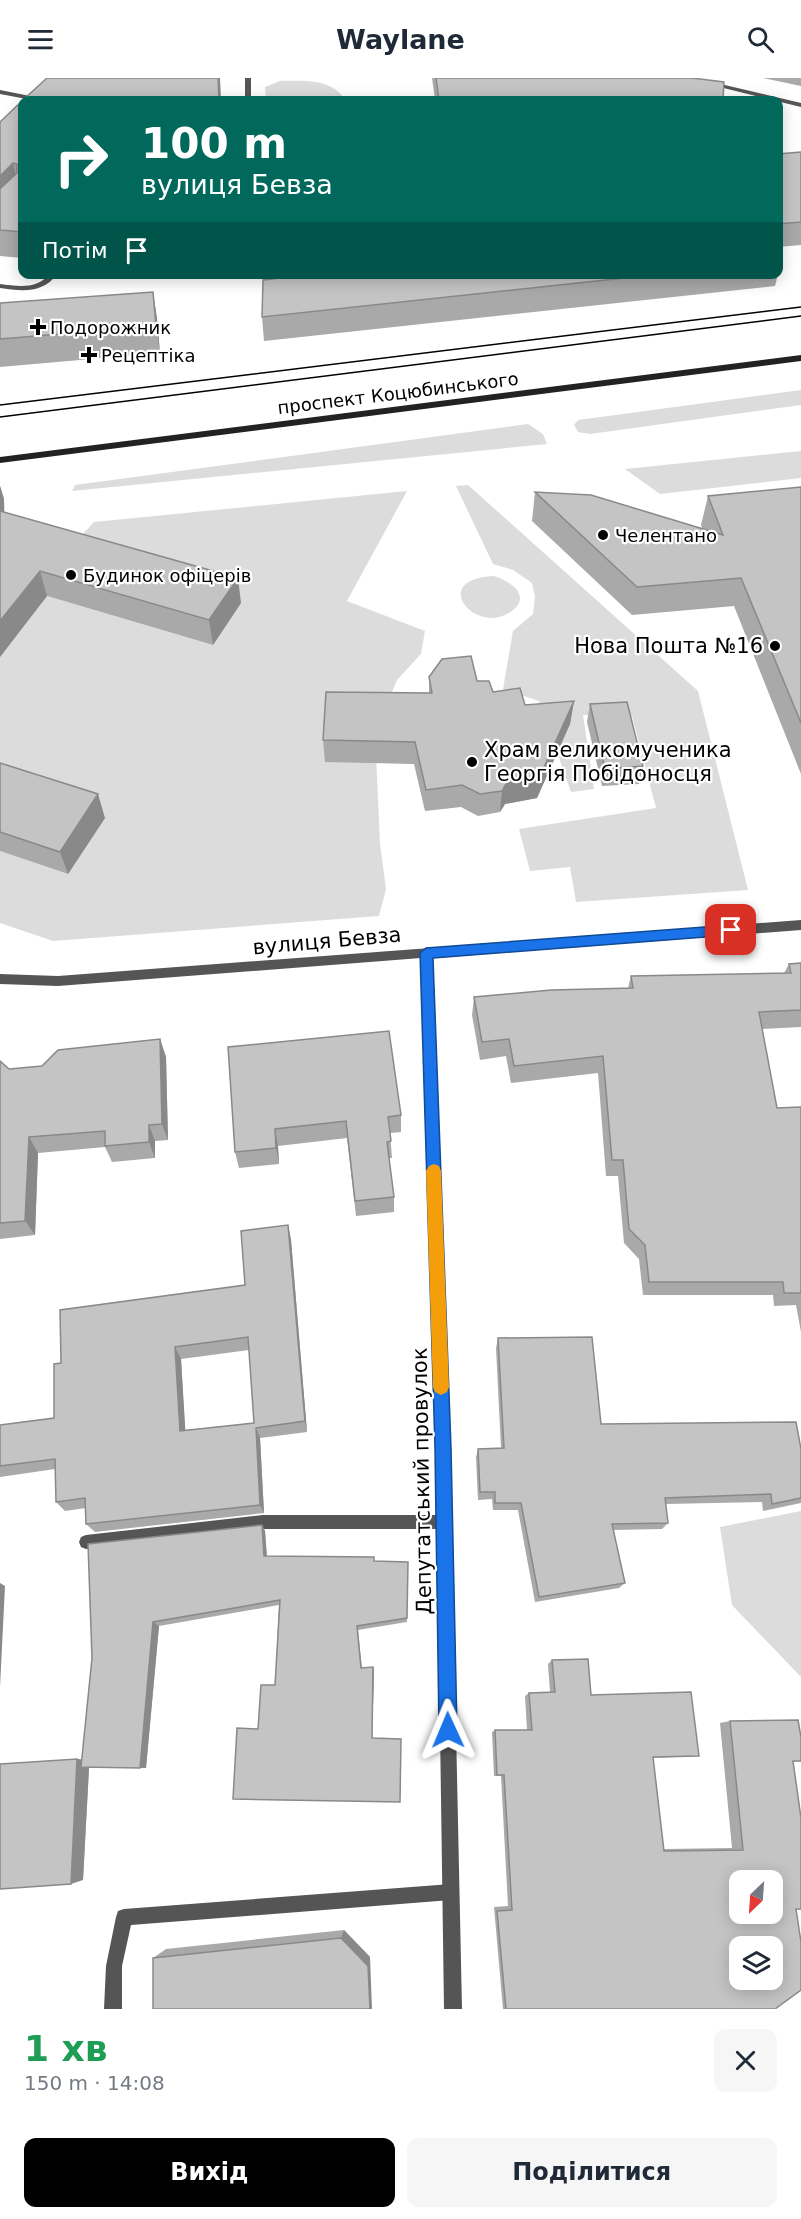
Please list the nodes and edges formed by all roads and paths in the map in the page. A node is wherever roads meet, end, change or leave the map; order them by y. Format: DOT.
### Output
graph roads {
  1 [pos="248,78"];
  2 [pos="686,78"];
  3 [pos="0,92"];
  4 [pos="20,96"];
  5 [pos="248,96"];
  6 [pos="763,96"];
  7 [pos="783,101"];
  8 [pos="801,105"];
  9 [pos="50,279"];
  10 [pos="0,286"];
  11 [pos="801,358"];
  12 [pos="0,460"];
  13 [pos="801,925"];
  14 [pos="426,953"];
  15 [pos="0,979"];
  16 [pos="445,1522"];
  17 [pos="86,1542"];
  18 [pos="451,1892"];
  19 [pos="113,2009"];
  20 [pos="453,2009"];
  1 -- 5 [label="street"];
  2 -- 6 [label="street"];
  3 -- 4 [label="street"];
  7 -- 8 [label="street"];
  9 -- 10 [label="street"];
  11 -- 12 [label="main road, проспект Коцюбинського"];
  13 -- 14 [label="street, вулиця Бевза"];
  14 -- 15 [label="street, вулиця Бевза"];
  14 -- 16 [label="street, Депутатський провулок"];
  16 -- 17 [label="street"];
  16 -- 18 [label="street, Депутатський провулок"];
  18 -- 19 [label="street"];
  18 -- 20 [label="street, Депутатський провулок"];
}
